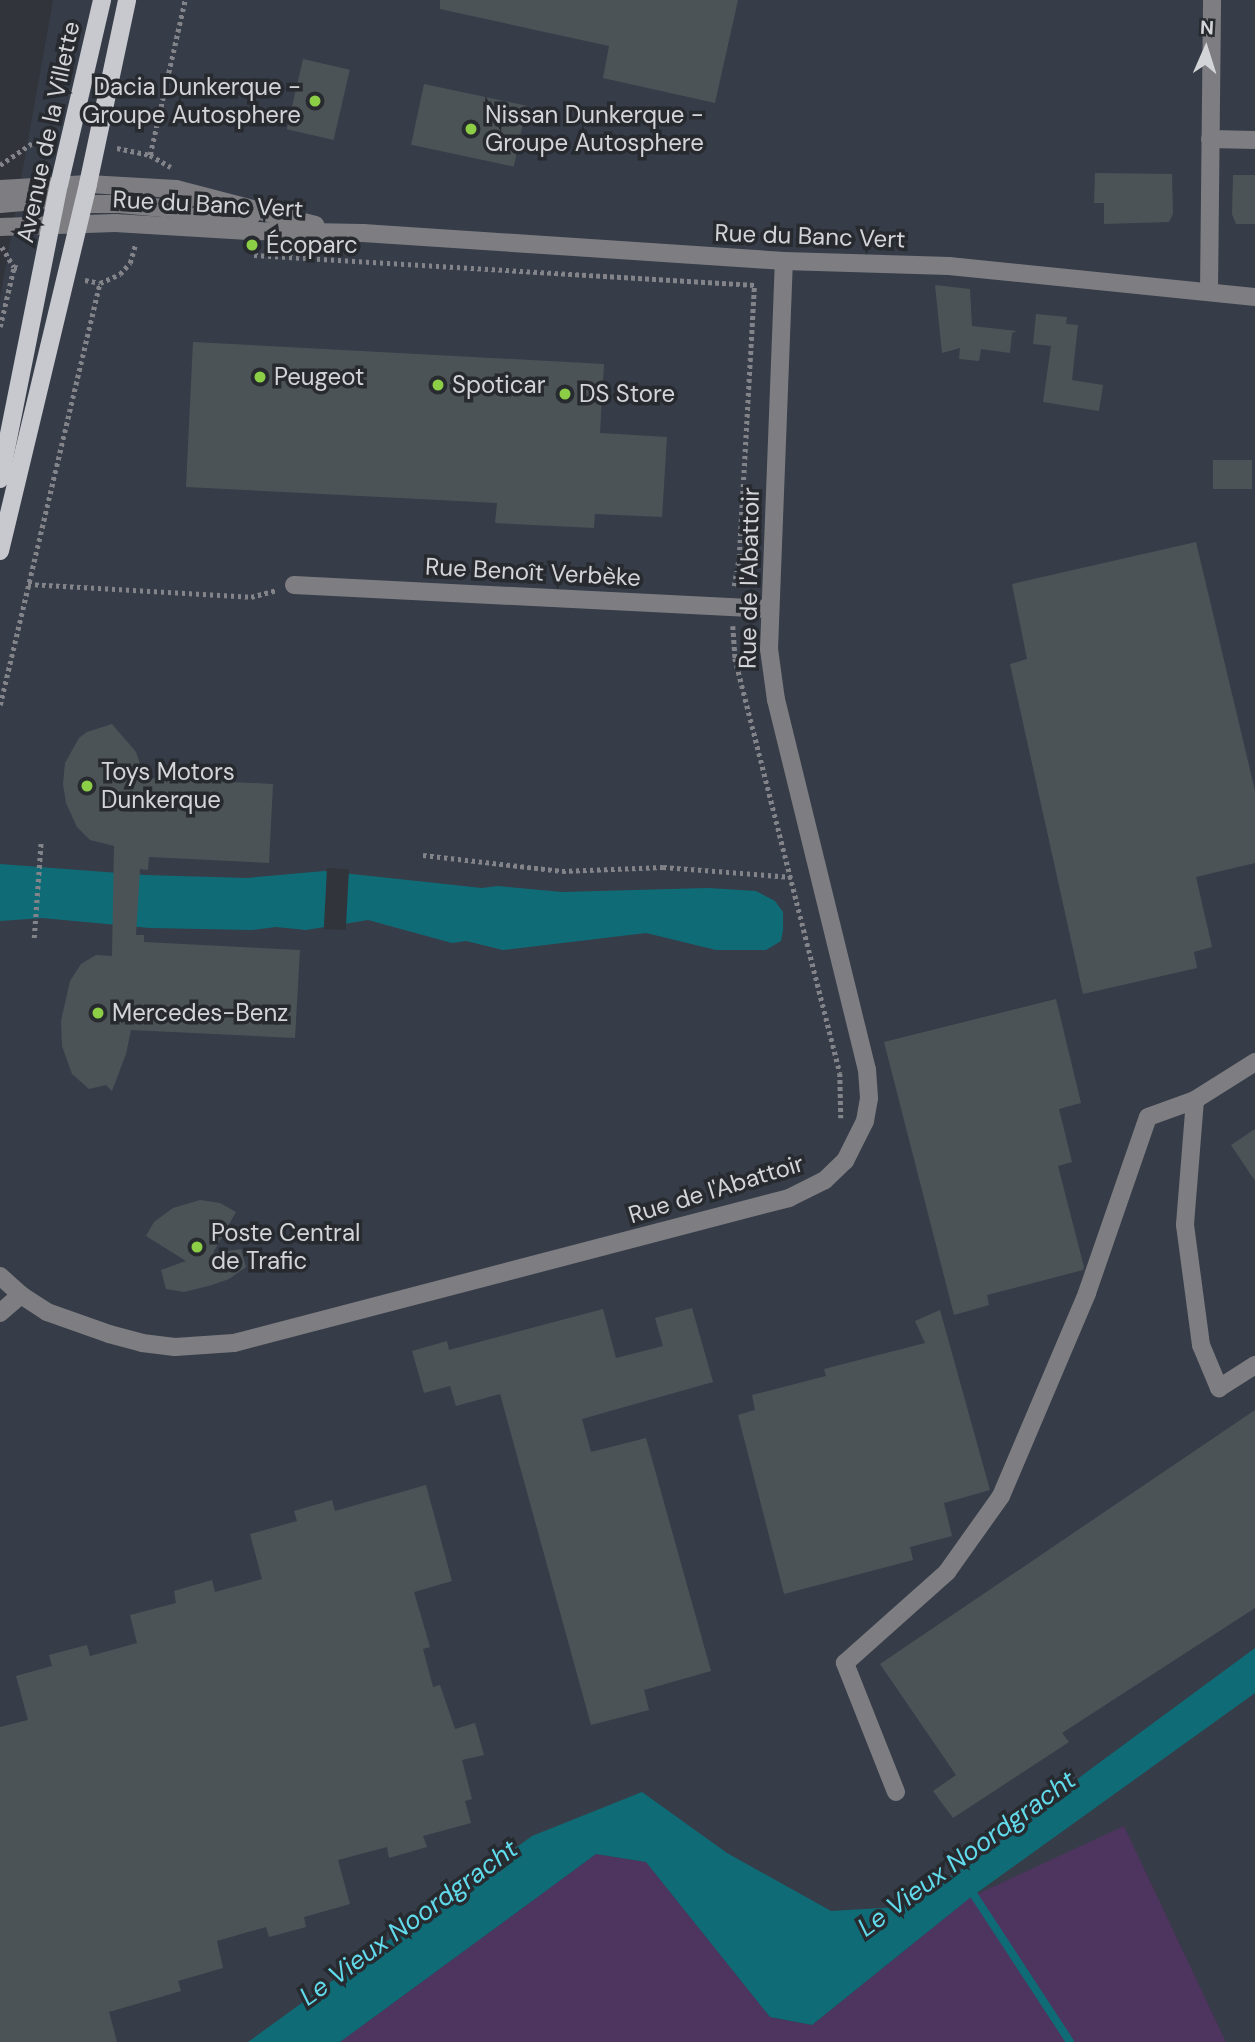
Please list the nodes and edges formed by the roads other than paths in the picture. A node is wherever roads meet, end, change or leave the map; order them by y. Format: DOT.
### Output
graph roads {
  1 [pos="102,0"];
  2 [pos="127,0"];
  3 [pos="1212,0"];
  4 [pos="1210,139"];
  5 [pos="1255,139"];
  6 [pos="88,184"];
  7 [pos="0,188"];
  8 [pos="57,193"];
  9 [pos="0,204"];
  10 [pos="83,205"];
  11 [pos="299,222"];
  12 [pos="78,224"];
  13 [pos="51,225"];
  14 [pos="0,228"];
  15 [pos="363,233"];
  16 [pos="784,261"];
  17 [pos="1209,292"];
  18 [pos="1255,298"];
  19 [pos="0,480"];
  20 [pos="0,551"];
  21 [pos="294,585"];
  22 [pos="769,609"];
  23 [pos="1255,1062"];
  24 [pos="1195,1100"];
  25 [pos="0,1276"];
  26 [pos="21,1295"];
  27 [pos="0,1313"];
  28 [pos="1255,1365"];
  29 [pos="896,1792"];
  1 -- 8 [label="main road, Avenue de la Villette"];
  2 -- 6 [label="main road, Avenue de la Villette"];
  3 -- 4 [label="street"];
  4 -- 5 [label="street"];
  4 -- 17 [label="street"];
  6 -- 8 [label="street, Rue du Banc Vert"];
  6 -- 10 [label="main road, Avenue de la Villette"];
  6 -- 11 [label="street, Rue du Banc Vert"];
  7 -- 8 [label="street, Rue du Banc Vert"];
  8 -- 9 [label="street, Rue du Banc Vert"];
  8 -- 13 [label="main road, Avenue de la Villette"];
  10 -- 11 [label="street, Rue du Banc Vert"];
  10 -- 12 [label="main road, Avenue de la Villette"];
  10 -- 13 [label="street, Rue du Banc Vert"];
  11 -- 15 [label="street, Rue du Banc Vert"];
  12 -- 13 [label="street, Rue du Banc Vert"];
  12 -- 15 [label="street, Rue du Banc Vert"];
  12 -- 20 [label="main road, Avenue de la Villette"];
  13 -- 14 [label="street, Rue du Banc Vert"];
  13 -- 19 [label="main road, Avenue de la Villette"];
  15 -- 16 [label="street, Rue du Banc Vert"];
  16 -- 17 [label="street, Rue du Banc Vert"];
  16 -- 22 [label="street, Rue de l'Abattoir"];
  17 -- 18 [label="street, Rue du Banc Vert"];
  21 -- 22 [label="street, Rue Benoît Verbèke"];
  22 -- 26 [label="street, Rue de l'Abattoir"];
  23 -- 24 [label="street"];
  24 -- 28 [label="street"];
  24 -- 29 [label="street"];
  25 -- 26 [label="street, Rue de l'Abattoir"];
  26 -- 27 [label="street"];
}
